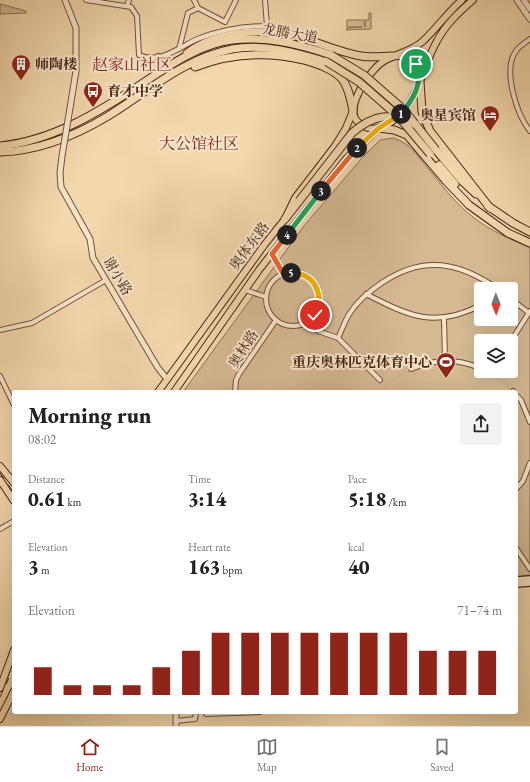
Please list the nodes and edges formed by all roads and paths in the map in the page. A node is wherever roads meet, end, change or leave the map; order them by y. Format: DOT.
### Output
graph roads {
  1 [pos="65,0"];
  2 [pos="86,0"];
  3 [pos="129,0"];
  4 [pos="194,0"];
  5 [pos="236,0"];
  6 [pos="265,0"];
  7 [pos="462,0"];
  8 [pos="473,0"];
  9 [pos="517,0"];
  10 [pos="524,0"];
  11 [pos="127,6"];
  12 [pos="198,8"];
  13 [pos="530,9"];
  14 [pos="530,19"];
  15 [pos="530,39"];
  16 [pos="179,50"];
  17 [pos="158,56"];
  18 [pos="394,56"];
  19 [pos="167,67"];
  20 [pos="161,81"];
  21 [pos="420,81"];
  22 [pos="353,111"];
  23 [pos="416,125"];
  24 [pos="379,128"];
  25 [pos="530,131"];
  26 [pos="0,146"];
  27 [pos="21,151"];
  28 [pos="0,152"];
  29 [pos="433,152"];
  30 [pos="0,156"];
  31 [pos="490,208"];
  32 [pos="285,219"];
  33 [pos="530,232"];
  34 [pos="530,239"];
  35 [pos="530,243"];
  36 [pos="272,254"];
  37 [pos="284,275"];
  38 [pos="106,280"];
  39 [pos="488,282"];
  40 [pos="245,290"];
  41 [pos="366,294"];
  42 [pos="266,297"];
  43 [pos="518,304"];
  44 [pos="474,308"];
  45 [pos="530,312"];
  46 [pos="444,318"];
  47 [pos="276,320"];
  48 [pos="309,321"];
  49 [pos="0,330"];
  50 [pos="516,334"];
  51 [pos="338,338"];
  52 [pos="445,360"];
  53 [pos="474,366"];
  54 [pos="411,369"];
  55 [pos="0,376"];
  56 [pos="167,379"];
  57 [pos="380,380"];
  58 [pos="159,390"];
  59 [pos="175,390"];
  60 [pos="235,390"];
  61 [pos="518,397"];
  62 [pos="12,401"];
  63 [pos="530,422"];
  64 [pos="530,464"];
  65 [pos="0,466"];
  66 [pos="0,480"];
  67 [pos="12,481"];
  68 [pos="518,487"];
  69 [pos="12,498"];
  70 [pos="12,522"];
  71 [pos="0,529"];
  72 [pos="518,551"];
  73 [pos="530,569"];
  74 [pos="530,579"];
  75 [pos="518,580"];
  76 [pos="530,583"];
  77 [pos="518,584"];
  78 [pos="12,655"];
  79 [pos="0,688"];
  80 [pos="12,695"];
  81 [pos="196,714"];
  82 [pos="0,719"];
  83 [pos="176,724"];
  1 -- 38 [label="street, 谢小路, bridge"];
  2 -- 11 [label="street"];
  3 -- 11 [label="street"];
  4 -- 12 [label="street"];
  5 -- 12 [label="street"];
  6 -- 16 [label="street"];
  7 -- 18 [label="main road"];
  8 -- 21 [label="main road"];
  9 -- 14 [label="street"];
  10 -- 13 [label="street"];
  11 -- 17 [label="street"];
  12 -- 16 [label="street"];
  15 -- 25 [label="street"];
  16 -- 17 [label="street"];
  17 -- 19 [label="street"];
  18 -- 19 [label="highway"];
  18 -- 21 [label="main road"];
  18 -- 22 [label="main road"];
  19 -- 23 [label="highway, 龙腾大道, bridge"];
  19 -- 26 [label="highway, 龙腾大道"];
  20 -- 22 [label="highway"];
  20 -- 27 [label="highway, 龙腾大道"];
  20 -- 29 [label="highway, 龙腾大道, bridge"];
  21 -- 24 [label="main road"];
  21 -- 31 [label="highway"];
  22 -- 24 [label="main road"];
  22 -- 32 [label="main road, 奥体东路"];
  23 -- 29 [label="highway, 龙腾大道, bridge"];
  23 -- 32 [label="highway, bridge"];
  24 -- 35 [label="highway"];
  24 -- 36 [label="main road, 奥体东路"];
  27 -- 28 [label="highway, 龙腾大道"];
  27 -- 30 [label="highway"];
  29 -- 31 [label="highway, 龙腾大道"];
  29 -- 34 [label="highway, 龙腾大道"];
  31 -- 33 [label="highway, 龙腾大道"];
  32 -- 56 [label="main road, 奥体东路"];
  36 -- 37 [label="street"];
  36 -- 40 [label="main road, 奥体东路"];
  37 -- 42 [label="street"];
  37 -- 48 [label="street"];
  38 -- 49 [label="street"];
  38 -- 56 [label="street, 谢小路"];
  39 -- 41 [label="street"];
  40 -- 42 [label="street"];
  40 -- 59 [label="main road, 奥体东路"];
  41 -- 46 [label="street"];
  41 -- 51 [label="street"];
  42 -- 47 [label="street"];
  43 -- 45 [label="street"];
  44 -- 46 [label="street"];
  45 -- 50 [label="street"];
  46 -- 52 [label="street"];
  47 -- 48 [label="street"];
  47 -- 60 [label="street, 奥林路"];
  48 -- 51 [label="street"];
  51 -- 57 [label="street"];
  52 -- 53 [label="street"];
  52 -- 54 [label="street"];
  55 -- 62 [label="street"];
  56 -- 58 [label="main road, 奥体东路"];
  61 -- 63 [label="street"];
  64 -- 68 [label="street"];
  65 -- 67 [label="main road"];
  66 -- 69 [label="main road"];
  70 -- 71 [label="street"];
  72 -- 73 [label="street"];
  74 -- 75 [label="main road"];
  76 -- 77 [label="main road"];
  78 -- 79 [label="main road"];
  80 -- 82 [label="main road"];
  81 -- 83 [label="street"];
}
